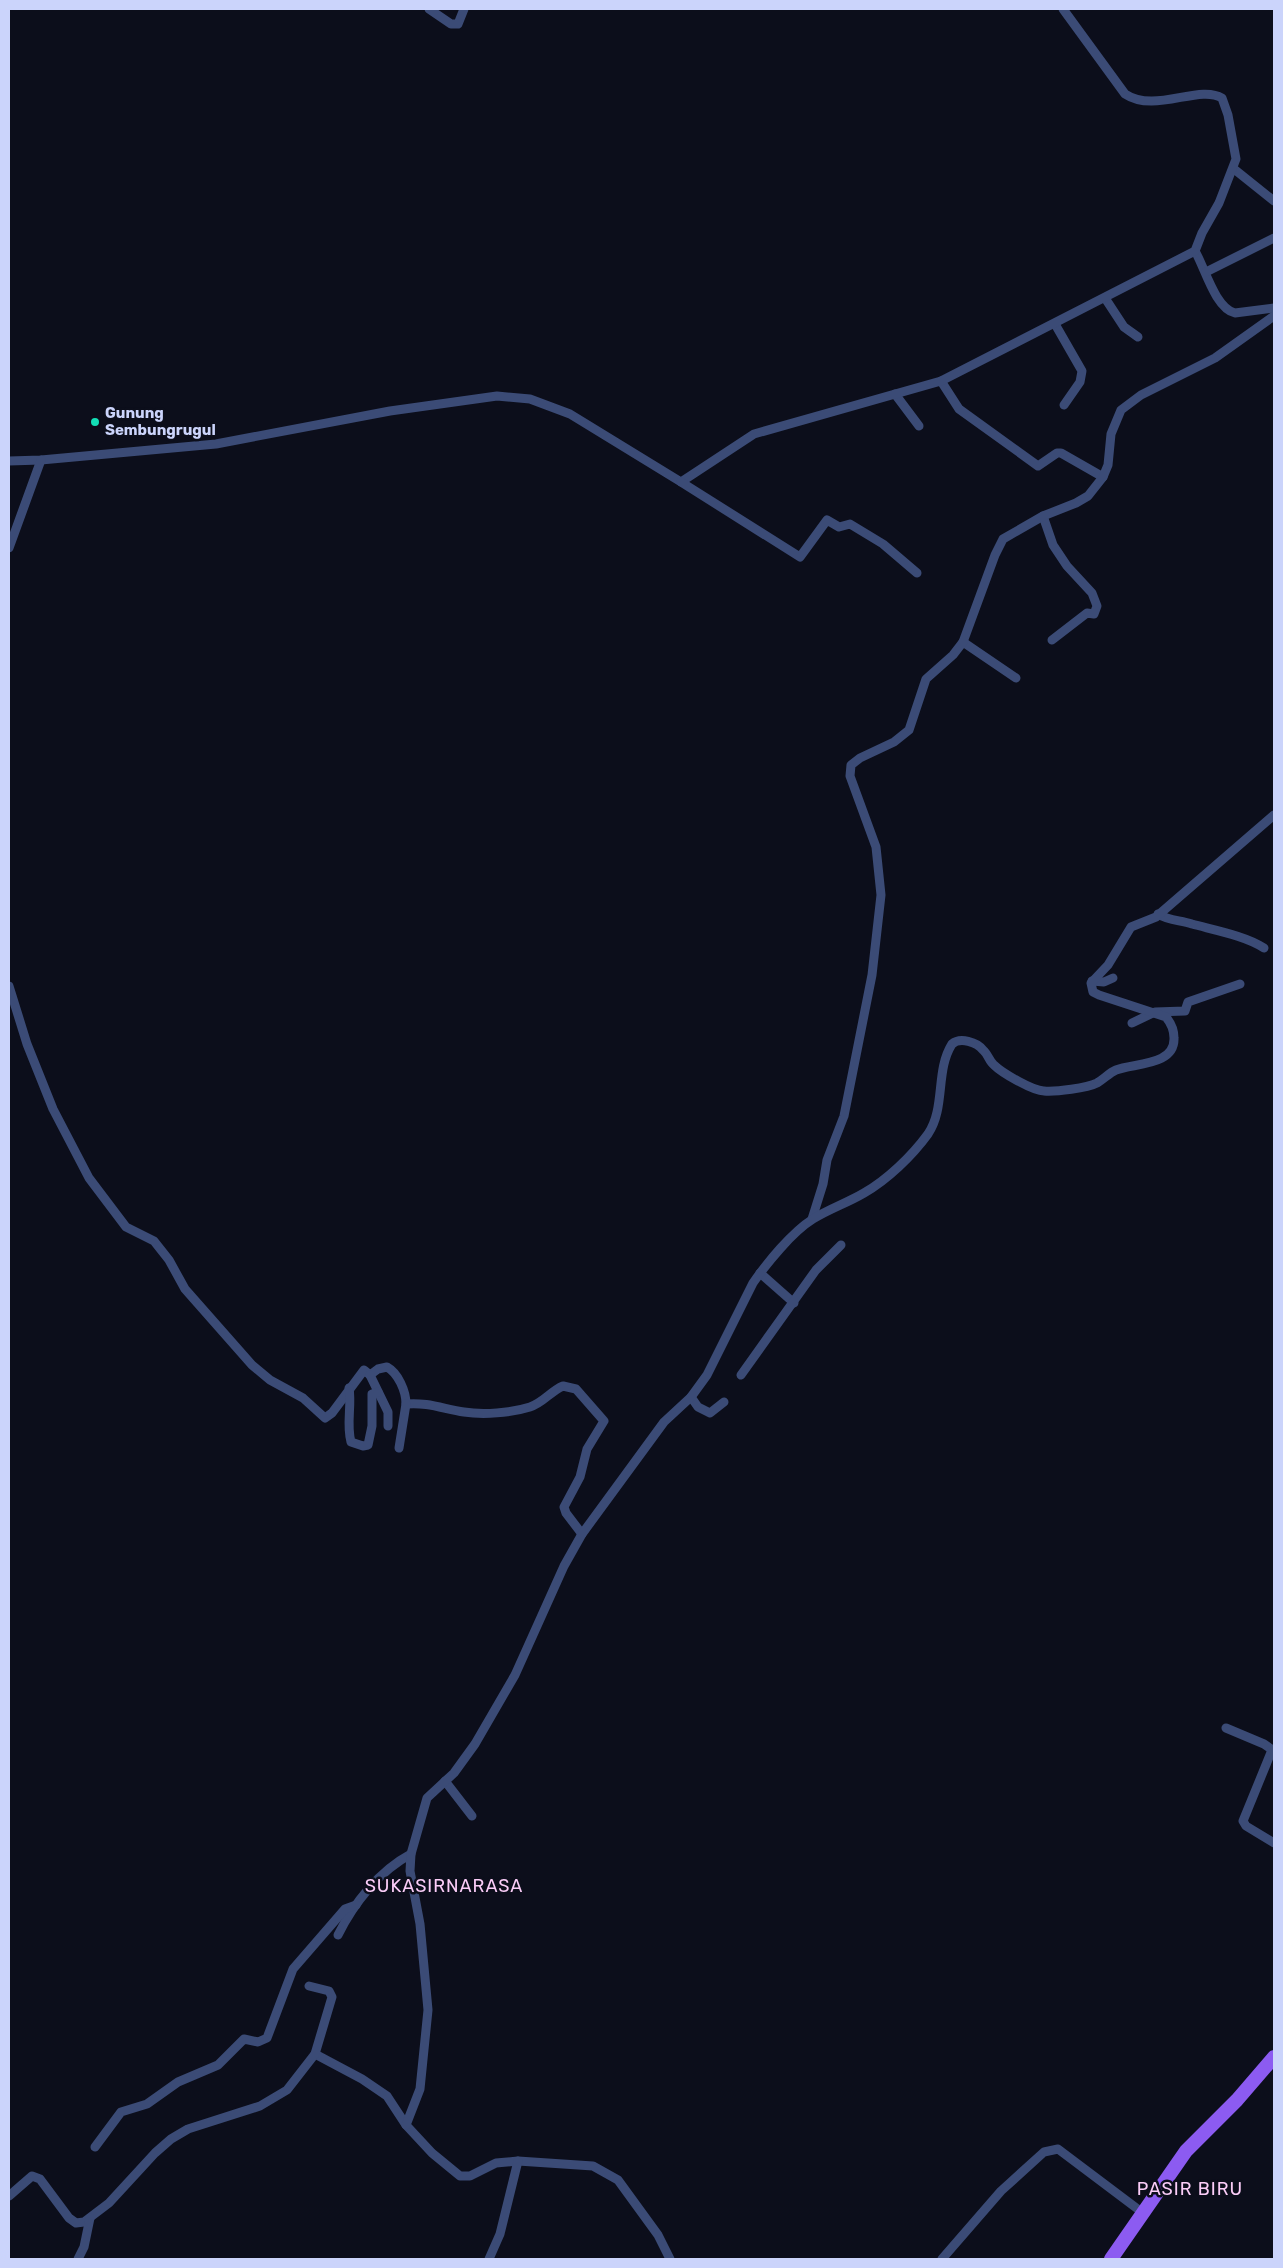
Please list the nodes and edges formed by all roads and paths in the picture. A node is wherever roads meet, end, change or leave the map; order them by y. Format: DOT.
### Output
graph roads {
  1 [pos="429,9"];
  2 [pos="464,9"];
  3 [pos="1063,9"];
  4 [pos="1234,169"];
  5 [pos="1274,201"];
  6 [pos="1274,238"];
  7 [pos="1195,252"];
  8 [pos="1206,272"];
  9 [pos="1105,298"];
  10 [pos="1274,308"];
  11 [pos="1274,316"];
  12 [pos="1054,324"];
  13 [pos="1138,337"];
  14 [pos="941,381"];
  15 [pos="895,394"];
  16 [pos="1064,405"];
  17 [pos="919,426"];
  18 [pos="41,460"];
  19 [pos="9,461"];
  20 [pos="1103,477"];
  21 [pos="681,482"];
  22 [pos="1043,516"];
  23 [pos="9,548"];
  24 [pos="918,572"];
  25 [pos="1052,640"];
  26 [pos="963,642"];
  27 [pos="1016,678"];
  28 [pos="1274,815"];
  29 [pos="1158,914"];
  30 [pos="1264,948"];
  31 [pos="1113,978"];
  32 [pos="1092,981"];
  33 [pos="1240,984"];
  34 [pos="9,986"];
  35 [pos="1155,1012"];
  36 [pos="1132,1023"];
  37 [pos="812,1219"];
  38 [pos="841,1245"];
  39 [pos="760,1273"];
  40 [pos="794,1303"];
  41 [pos="370,1375"];
  42 [pos="741,1375"];
  43 [pos="349,1388"];
  44 [pos="378,1392"];
  45 [pos="691,1397"];
  46 [pos="724,1402"];
  47 [pos="406,1404"];
  48 [pos="388,1426"];
  49 [pos="400,1448"];
  50 [pos="582,1534"];
  51 [pos="1226,1728"];
  52 [pos="1273,1750"];
  53 [pos="445,1781"];
  54 [pos="472,1816"];
  55 [pos="1274,1843"];
  56 [pos="411,1854"];
  57 [pos="356,1905"];
  58 [pos="338,1935"];
  59 [pos="309,1986"];
  60 [pos="315,2054"];
  61 [pos="1274,2057"];
  62 [pos="406,2125"];
  63 [pos="95,2147"];
  64 [pos="518,2161"];
  65 [pos="9,2196"];
  66 [pos="1143,2213"];
  67 [pos="90,2218"];
  68 [pos="78,2259"];
  69 [pos="489,2259"];
  70 [pos="670,2259"];
  71 [pos="942,2259"];
  72 [pos="1111,2259"];
  1 -- 2 [label="street"];
  3 -- 4 [label="street"];
  4 -- 5 [label="street"];
  4 -- 7 [label="street"];
  6 -- 8 [label="street"];
  7 -- 8 [label="street"];
  7 -- 9 [label="street"];
  8 -- 10 [label="street"];
  9 -- 12 [label="street"];
  9 -- 13 [label="street"];
  11 -- 20 [label="street"];
  12 -- 14 [label="street"];
  12 -- 16 [label="street"];
  14 -- 15 [label="street"];
  14 -- 20 [label="street"];
  15 -- 17 [label="street"];
  15 -- 21 [label="street"];
  18 -- 19 [label="street"];
  18 -- 21 [label="street"];
  18 -- 23 [label="street"];
  20 -- 22 [label="street"];
  21 -- 24 [label="street"];
  22 -- 25 [label="street"];
  22 -- 26 [label="street"];
  26 -- 27 [label="street"];
  26 -- 37 [label="street"];
  28 -- 29 [label="street"];
  29 -- 30 [label="street"];
  29 -- 32 [label="street"];
  31 -- 32 [label="street"];
  32 -- 35 [label="street"];
  33 -- 35 [label="street"];
  34 -- 43 [label="street"];
  35 -- 36 [label="street"];
  35 -- 37 [label="street"];
  37 -- 39 [label="street"];
  38 -- 40 [label="street"];
  39 -- 40 [label="street"];
  39 -- 45 [label="street"];
  40 -- 42 [label="street"];
  41 -- 43 [label="street"];
  41 -- 44 [label="street"];
  41 -- 47 [label="street"];
  43 -- 44 [label="street"];
  44 -- 48 [label="street"];
  45 -- 46 [label="street"];
  45 -- 50 [label="street"];
  47 -- 49 [label="street"];
  47 -- 50 [label="street"];
  50 -- 53 [label="street"];
  51 -- 52 [label="street"];
  52 -- 55 [label="street"];
  53 -- 54 [label="street"];
  53 -- 56 [label="street"];
  56 -- 57 [label="street"];
  56 -- 62 [label="street"];
  57 -- 58 [label="street"];
  57 -- 63 [label="street"];
  59 -- 60 [label="street"];
  60 -- 62 [label="street"];
  60 -- 67 [label="street"];
  61 -- 66 [label="main road"];
  62 -- 64 [label="street"];
  64 -- 69 [label="street"];
  64 -- 70 [label="street"];
  65 -- 67 [label="street"];
  66 -- 71 [label="street"];
  66 -- 72 [label="main road"];
  67 -- 68 [label="street"];
}
